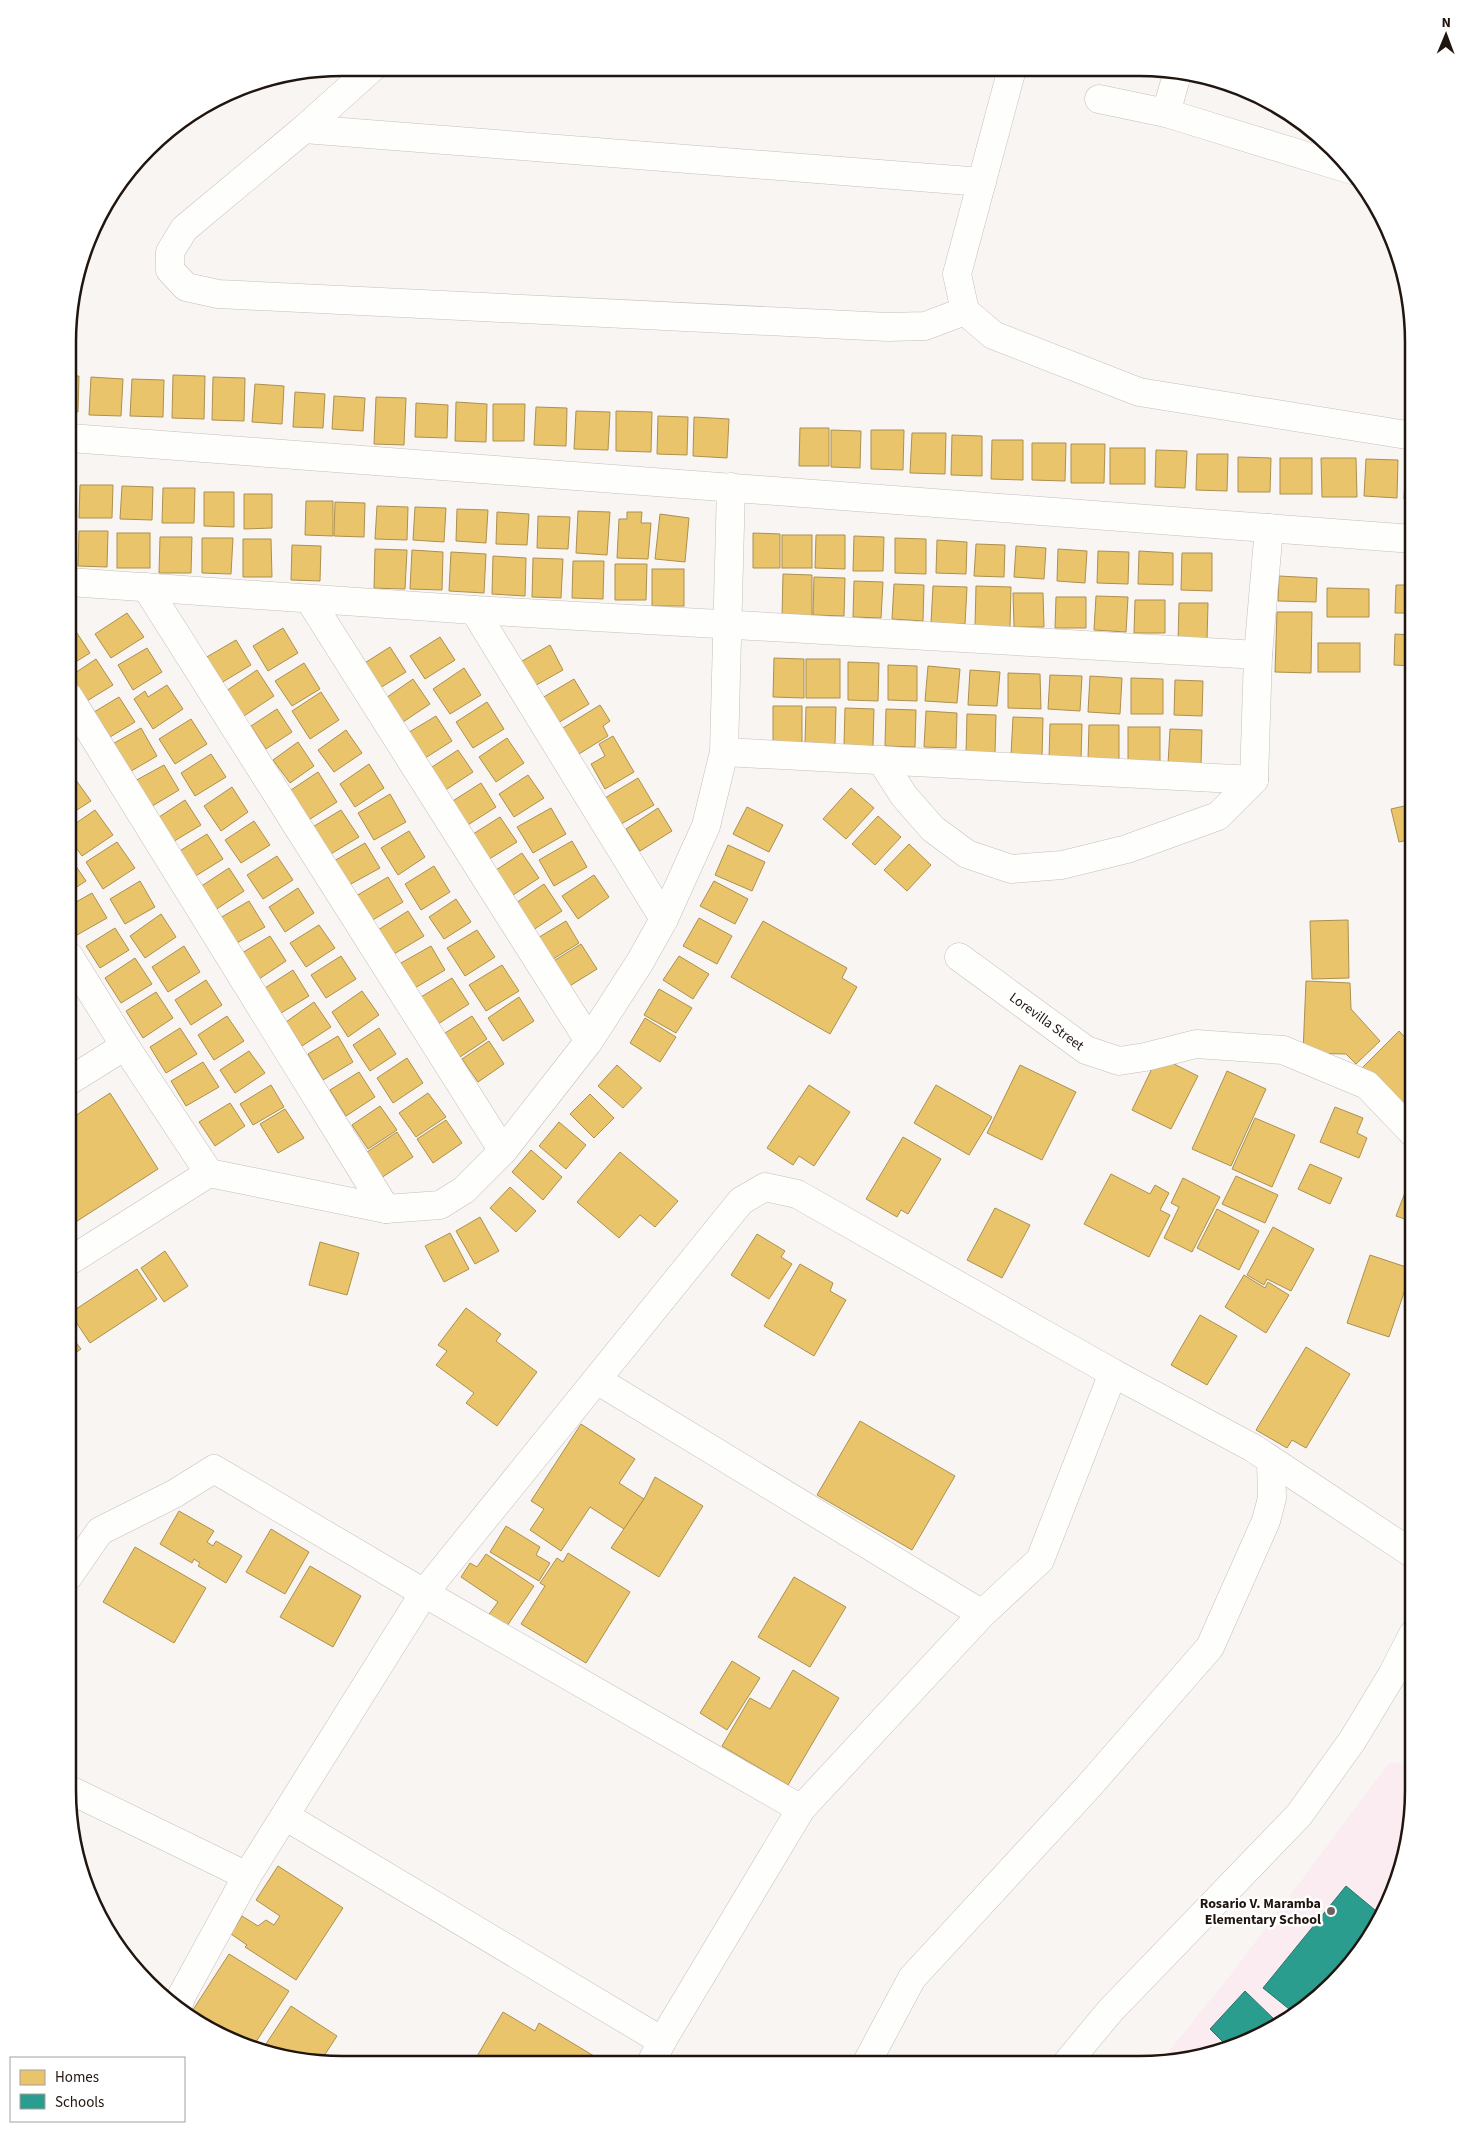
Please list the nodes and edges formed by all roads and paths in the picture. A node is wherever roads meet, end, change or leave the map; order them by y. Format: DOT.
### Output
graph roads {
  1 [pos="363,76"];
  2 [pos="1010,76"];
  3 [pos="1176,79"];
  4 [pos="1099,100"];
  5 [pos="1166,113"];
  6 [pos="304,130"];
  7 [pos="1338,166"];
  8 [pos="982,182"];
  9 [pos="965,311"];
  10 [pos="1405,435"];
  11 [pos="76,438"];
  12 [pos="731,487"];
  13 [pos="1269,528"];
  14 [pos="1405,538"];
  15 [pos="76,582"];
  16 [pos="146,587"];
  17 [pos="309,599"];
  18 [pos="474,610"];
  19 [pos="728,623"];
  20 [pos="1258,655"];
  21 [pos="76,708"];
  22 [pos="724,752"];
  23 [pos="881,760"];
  24 [pos="1254,780"];
  25 [pos="664,918"];
  26 [pos="959,957"];
  27 [pos="76,967"];
  28 [pos="589,1041"];
  29 [pos="125,1046"];
  30 [pos="76,1077"];
  31 [pos="1405,1125"];
  32 [pos="503,1151"];
  33 [pos="209,1173"];
  34 [pos="386,1209"];
  35 [pos="76,1257"];
  36 [pos="1113,1373"];
  37 [pos="597,1380"];
  38 [pos="1271,1461"];
  39 [pos="1405,1549"];
  40 [pos="76,1566"];
  41 [pos="424,1593"];
  42 [pos="982,1614"];
  43 [pos="1405,1650"];
  44 [pos="76,1793"];
  45 [pos="801,1809"];
  46 [pos="284,1816"];
  47 [pos="247,1876"];
  48 [pos="180,2001"];
  49 [pos="656,2052"];
  50 [pos="870,2056"];
  51 [pos="1073,2056"];
  1 -- 6 [label="street"];
  2 -- 8 [label="street"];
  3 -- 5 [label="street"];
  4 -- 5 [label="street"];
  5 -- 7 [label="street"];
  6 -- 8 [label="street"];
  6 -- 9 [label="street"];
  8 -- 9 [label="street"];
  9 -- 10 [label="street"];
  11 -- 12 [label="street"];
  12 -- 13 [label="street"];
  12 -- 19 [label="street"];
  13 -- 14 [label="street"];
  13 -- 20 [label="street"];
  15 -- 16 [label="street"];
  16 -- 17 [label="street"];
  16 -- 32 [label="street"];
  17 -- 18 [label="street"];
  17 -- 28 [label="street"];
  18 -- 19 [label="street"];
  18 -- 25 [label="street"];
  19 -- 20 [label="street"];
  19 -- 22 [label="street"];
  20 -- 24 [label="street"];
  21 -- 34 [label="street"];
  22 -- 23 [label="street"];
  22 -- 25 [label="street"];
  23 -- 24 [label="street"];
  23 -- 24 [label="street"];
  25 -- 28 [label="street"];
  26 -- 31 [label="street, Lorevilla Street"];
  27 -- 29 [label="street"];
  28 -- 32 [label="street"];
  29 -- 30 [label="street"];
  29 -- 33 [label="street"];
  32 -- 34 [label="street"];
  33 -- 34 [label="street"];
  33 -- 35 [label="street"];
  36 -- 37 [label="street"];
  36 -- 38 [label="street"];
  36 -- 42 [label="street"];
  37 -- 41 [label="street"];
  37 -- 42 [label="street"];
  38 -- 39 [label="street"];
  38 -- 50 [label="street"];
  40 -- 41 [label="street"];
  41 -- 45 [label="street"];
  41 -- 46 [label="street"];
  42 -- 45 [label="street"];
  43 -- 51 [label="street"];
  44 -- 47 [label="street"];
  45 -- 49 [label="street"];
  46 -- 47 [label="street"];
  46 -- 49 [label="street"];
  47 -- 48 [label="street"];
}
